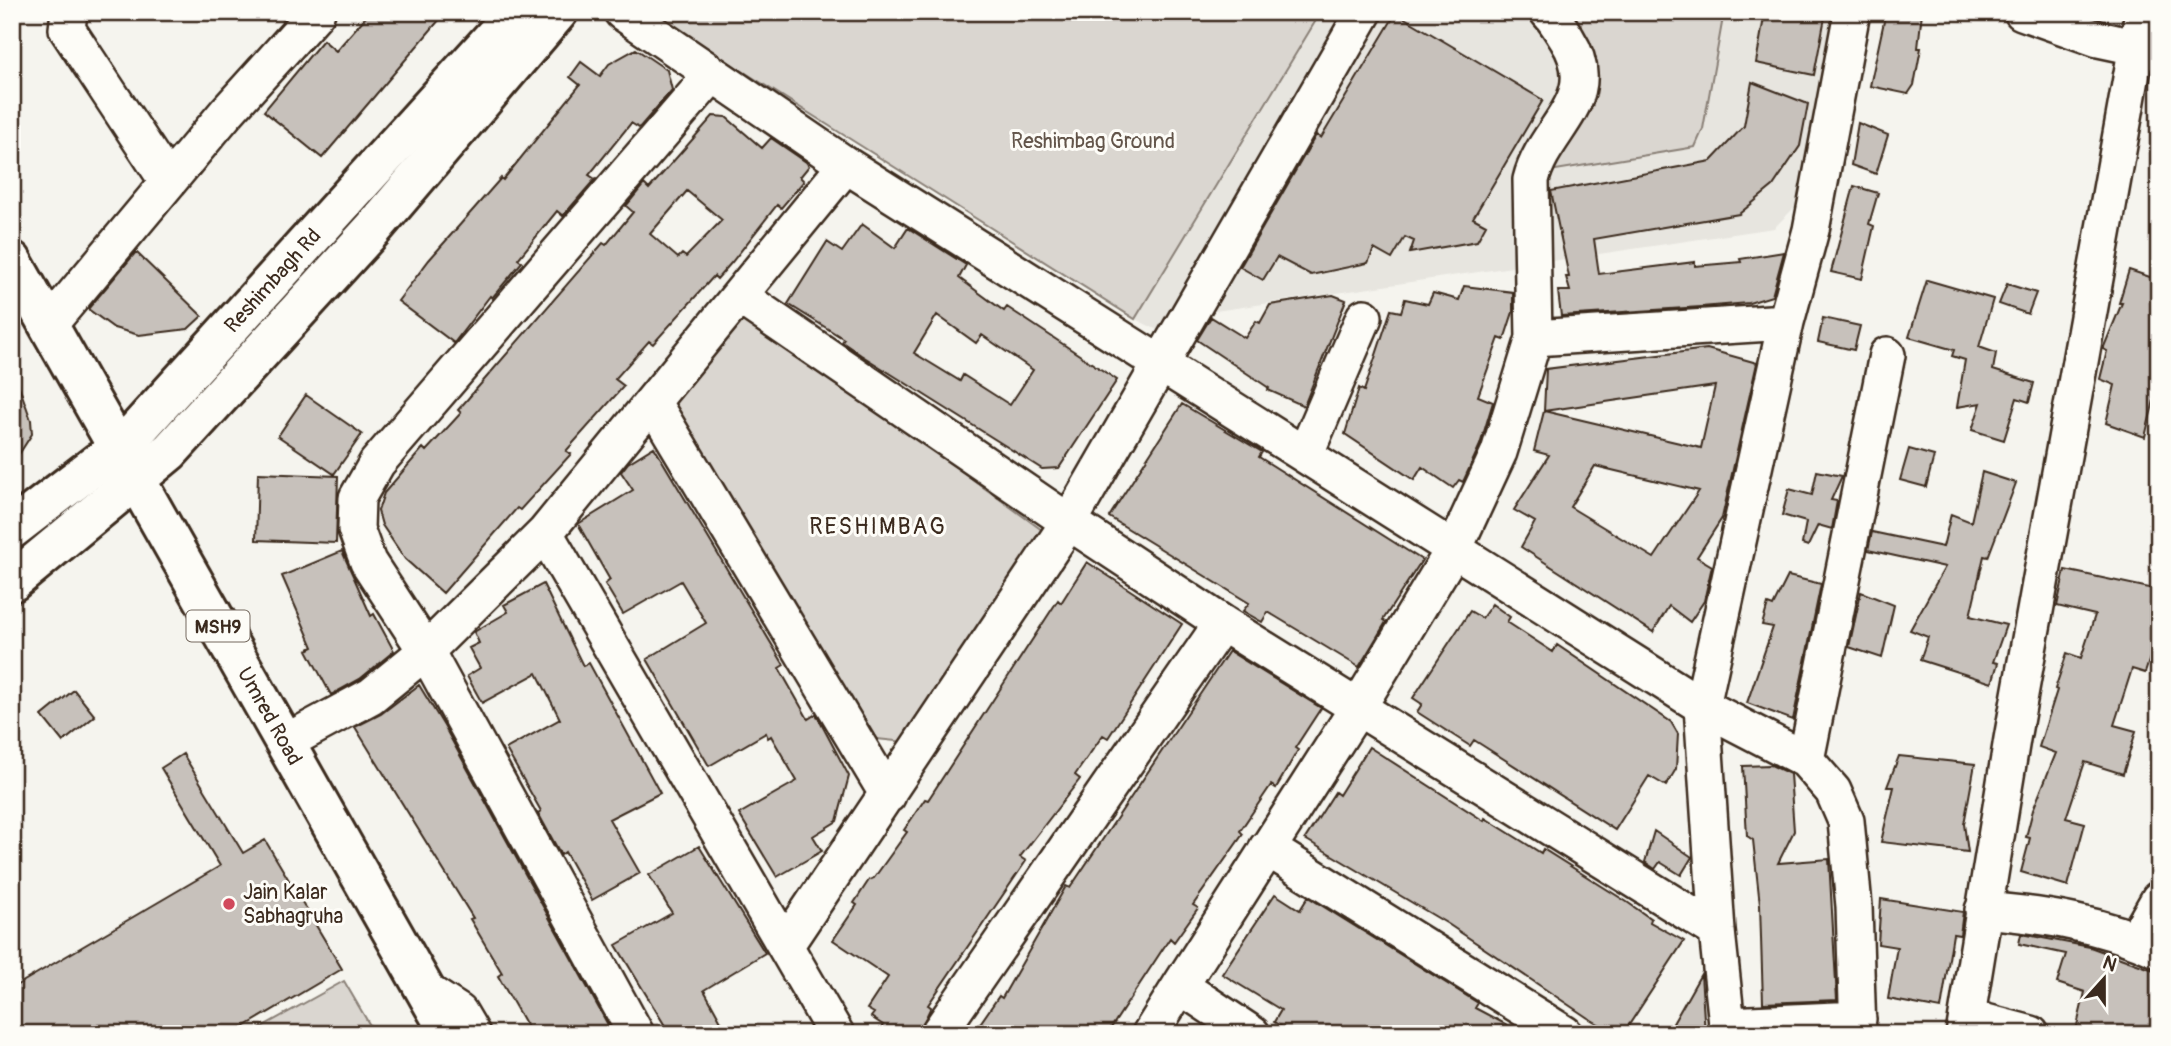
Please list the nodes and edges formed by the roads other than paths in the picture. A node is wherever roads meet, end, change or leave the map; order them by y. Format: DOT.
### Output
graph roads {
  1 [pos="69,12"];
  2 [pos="317,12"];
  3 [pos="516,12"];
  4 [pos="558,12"];
  5 [pos="622,12"];
  6 [pos="1364,12"];
  7 [pos="1548,12"];
  8 [pos="1852,12"];
  9 [pos="2022,12"];
  10 [pos="2146,36"];
  11 [pos="711,76"];
  12 [pos="846,165"];
  13 [pos="168,182"];
  14 [pos="12,261"];
  15 [pos="739,296"];
  16 [pos="12,305"];
  17 [pos="1364,317"];
  18 [pos="1786,321"];
  19 [pos="40,333"];
  20 [pos="1534,338"];
  21 [pos="1887,355"];
  22 [pos="1161,363"];
  23 [pos="653,403"];
  24 [pos="1305,455"];
  25 [pos="118,473"];
  26 [pos="1069,522"];
  27 [pos="12,529"];
  28 [pos="545,533"];
  29 [pos="1455,547"];
  30 [pos="12,583"];
  31 [pos="1222,623"];
  32 [pos="426,651"];
  33 [pos="1702,706"];
  34 [pos="1357,709"];
  35 [pos="284,743"];
  36 [pos="1806,760"];
  37 [pos="888,795"];
  38 [pos="1267,848"];
  39 [pos="350,880"];
  40 [pos="2159,899"];
  41 [pos="1983,911"];
  42 [pos="1717,931"];
  43 [pos="2147,944"];
  44 [pos="785,946"];
  45 [pos="1180,986"];
  46 [pos="425,990"];
  47 [pos="1525,1023"];
  48 [pos="1966,1025"];
  49 [pos="1858,1027"];
  50 [pos="1727,1030"];
  51 [pos="426,1034"];
  52 [pos="450,1034"];
  53 [pos="472,1034"];
  54 [pos="636,1034"];
  55 [pos="836,1034"];
  56 [pos="938,1034"];
  57 [pos="1150,1034"];
  58 [pos="1252,1034"];
  59 [pos="1565,1034"];
  60 [pos="2031,1034"];
  1 -- 13 [label="street"];
  2 -- 13 [label="street"];
  3 -- 25 [label="main road, Reshimbagh Rd"];
  4 -- 25 [label="main road"];
  5 -- 11 [label="street"];
  6 -- 22 [label="street"];
  7 -- 20 [label="street"];
  8 -- 18 [label="street"];
  9 -- 10 [label="street"];
  10 -- 41 [label="street"];
  11 -- 12 [label="street"];
  11 -- 32 [label="street"];
  12 -- 15 [label="street"];
  12 -- 22 [label="street"];
  13 -- 19 [label="street"];
  14 -- 19 [label="main road"];
  15 -- 23 [label="street"];
  15 -- 26 [label="street"];
  16 -- 19 [label="main road"];
  17 -- 24 [label="street"];
  18 -- 20 [label="street"];
  18 -- 33 [label="street"];
  19 -- 25 [label="main road"];
  20 -- 29 [label="street"];
  21 -- 36 [label="street"];
  22 -- 24 [label="street"];
  22 -- 26 [label="street"];
  23 -- 28 [label="street"];
  23 -- 37 [label="street"];
  24 -- 29 [label="street"];
  25 -- 27 [label="main road, Reshimbagh Rd"];
  25 -- 30 [label="main road"];
  25 -- 35 [label="main road, Umred Road / MSH9"];
  25 -- 39 [label="main road"];
  26 -- 31 [label="street"];
  26 -- 37 [label="street"];
  28 -- 32 [label="street"];
  28 -- 44 [label="street"];
  29 -- 33 [label="street"];
  29 -- 34 [label="street"];
  31 -- 34 [label="street"];
  31 -- 56 [label="street"];
  32 -- 35 [label="street"];
  32 -- 54 [label="street"];
  33 -- 36 [label="street"];
  33 -- 42 [label="street"];
  34 -- 38 [label="street"];
  34 -- 42 [label="street"];
  35 -- 39 [label="main road, Umred Road / MSH9"];
  36 -- 49 [label="street"];
  37 -- 44 [label="street"];
  38 -- 45 [label="street"];
  38 -- 47 [label="street"];
  39 -- 46 [label="main road, Umred Road / MSH9"];
  39 -- 51 [label="main road"];
  40 -- 43 [label="street"];
  41 -- 43 [label="street"];
  41 -- 48 [label="street"];
  42 -- 50 [label="street"];
  44 -- 55 [label="street"];
  45 -- 57 [label="street"];
  45 -- 58 [label="street"];
  46 -- 52 [label="main road, Umred Road"];
  46 -- 53 [label="street"];
  47 -- 59 [label="street"];
  48 -- 60 [label="street"];
  49 -- 50 [label="street"];
}
